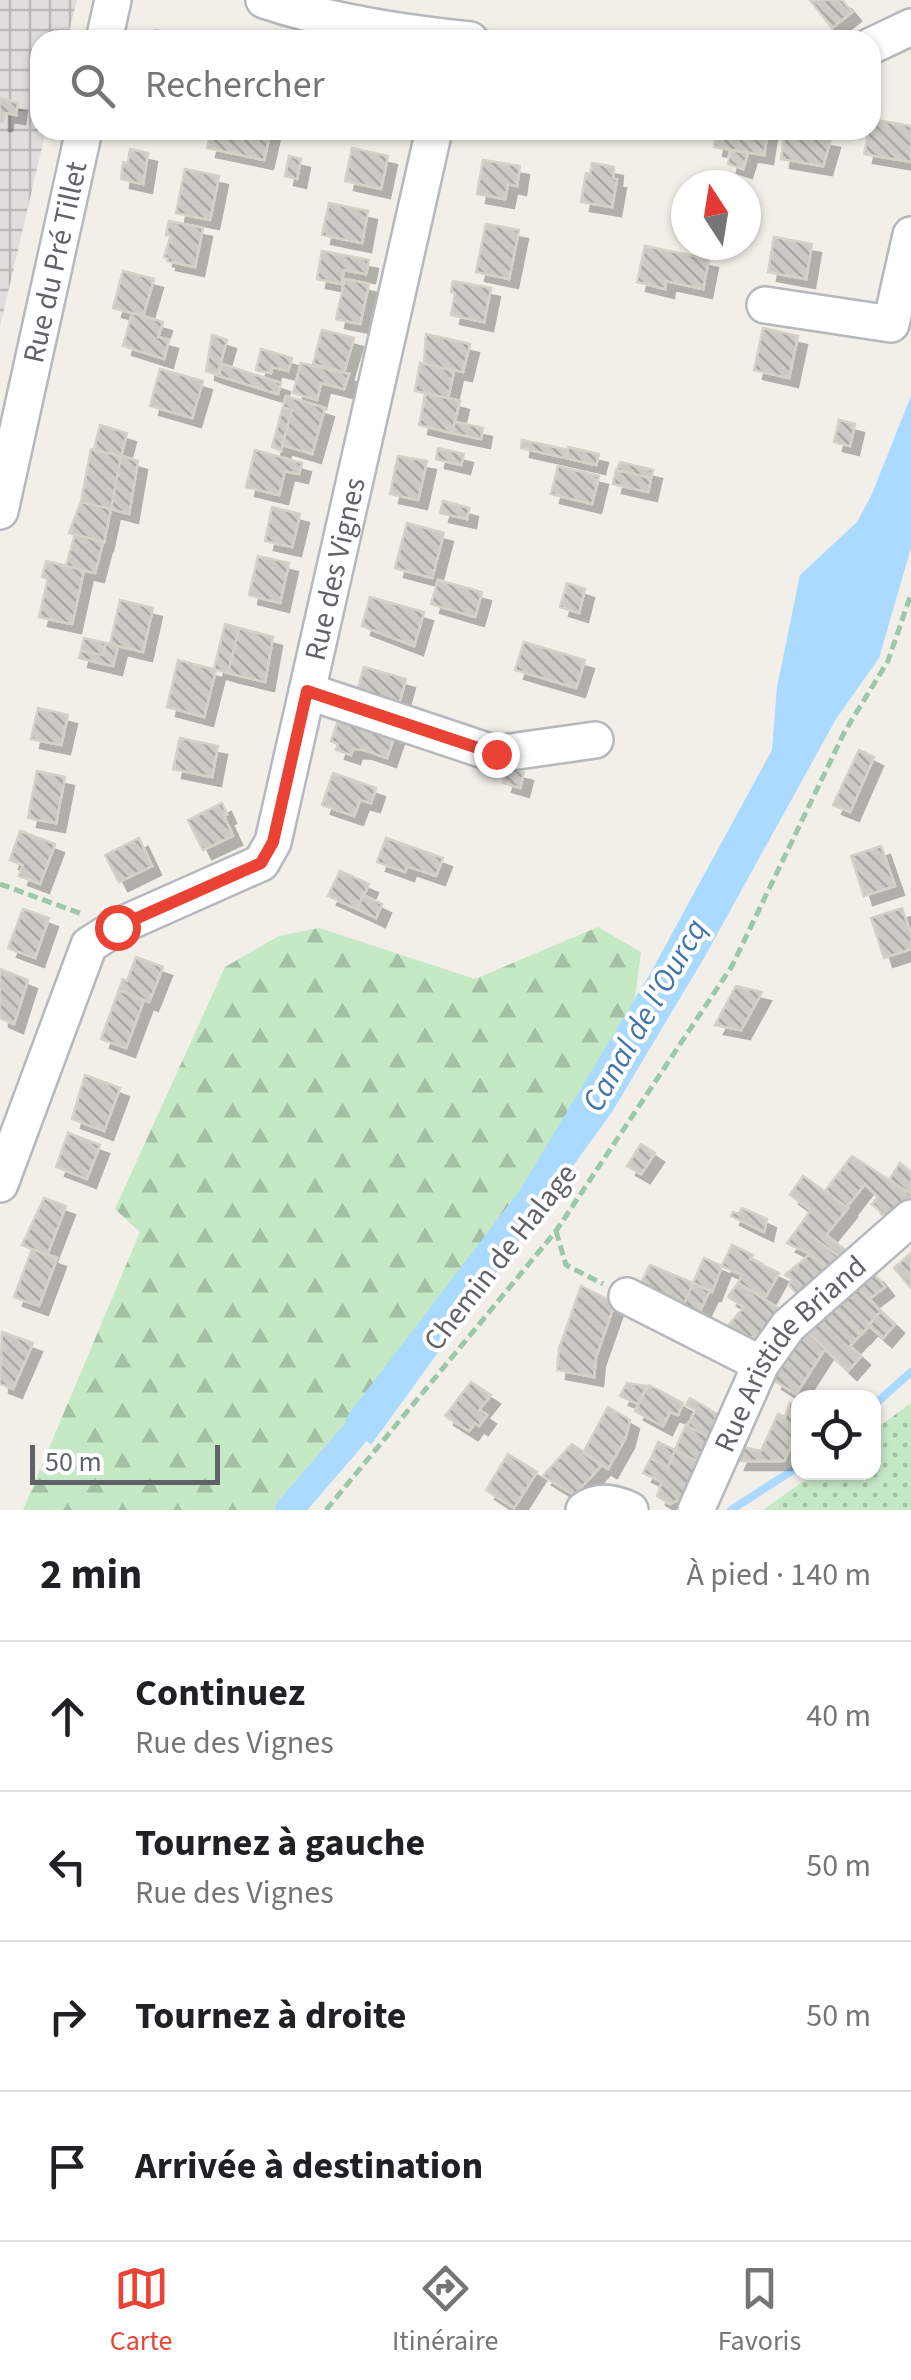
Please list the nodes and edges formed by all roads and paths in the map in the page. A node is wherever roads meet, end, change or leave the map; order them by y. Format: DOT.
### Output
graph roads {
  1 [pos="112,0"];
  2 [pos="264,0"];
  3 [pos="911,26"];
  4 [pos="106,30"];
  5 [pos="404,30"];
  6 [pos="881,41"];
  7 [pos="82,140"];
  8 [pos="432,140"];
  9 [pos="911,235"];
  10 [pos="765,305"];
  11 [pos="0,511"];
  12 [pos="911,594"];
  13 [pos="307,691"];
  14 [pos="595,740"];
  15 [pos="0,884"];
  16 [pos="117,927"];
  17 [pos="0,1184"];
  18 [pos="911,1218"];
  19 [pos="556,1231"];
  20 [pos="626,1296"];
  21 [pos="761,1364"];
  22 [pos="326,1510"];
  23 [pos="584,1510"];
  24 [pos="630,1510"];
  25 [pos="696,1510"];
  1 -- 4 [label="street"];
  2 -- 5 [label="street"];
  3 -- 6 [label="street"];
  7 -- 11 [label="street, Rue du Pré Tillet"];
  8 -- 13 [label="street, Rue des Vignes"];
  9 -- 10 [label="street"];
  12 -- 19 [label="path, Chemin de Halage"];
  13 -- 14 [label="street"];
  13 -- 16 [label="street, Rue des Vignes"];
  15 -- 16 [label="path"];
  16 -- 17 [label="street, Rue des Vignes"];
  18 -- 21 [label="street, Rue Aristide Briand"];
  19 -- 20 [label="path"];
  19 -- 22 [label="path, Chemin de Halage"];
  20 -- 21 [label="street"];
  21 -- 25 [label="street, Rue Aristide Briand"];
  23 -- 24 [label="street"];
}
